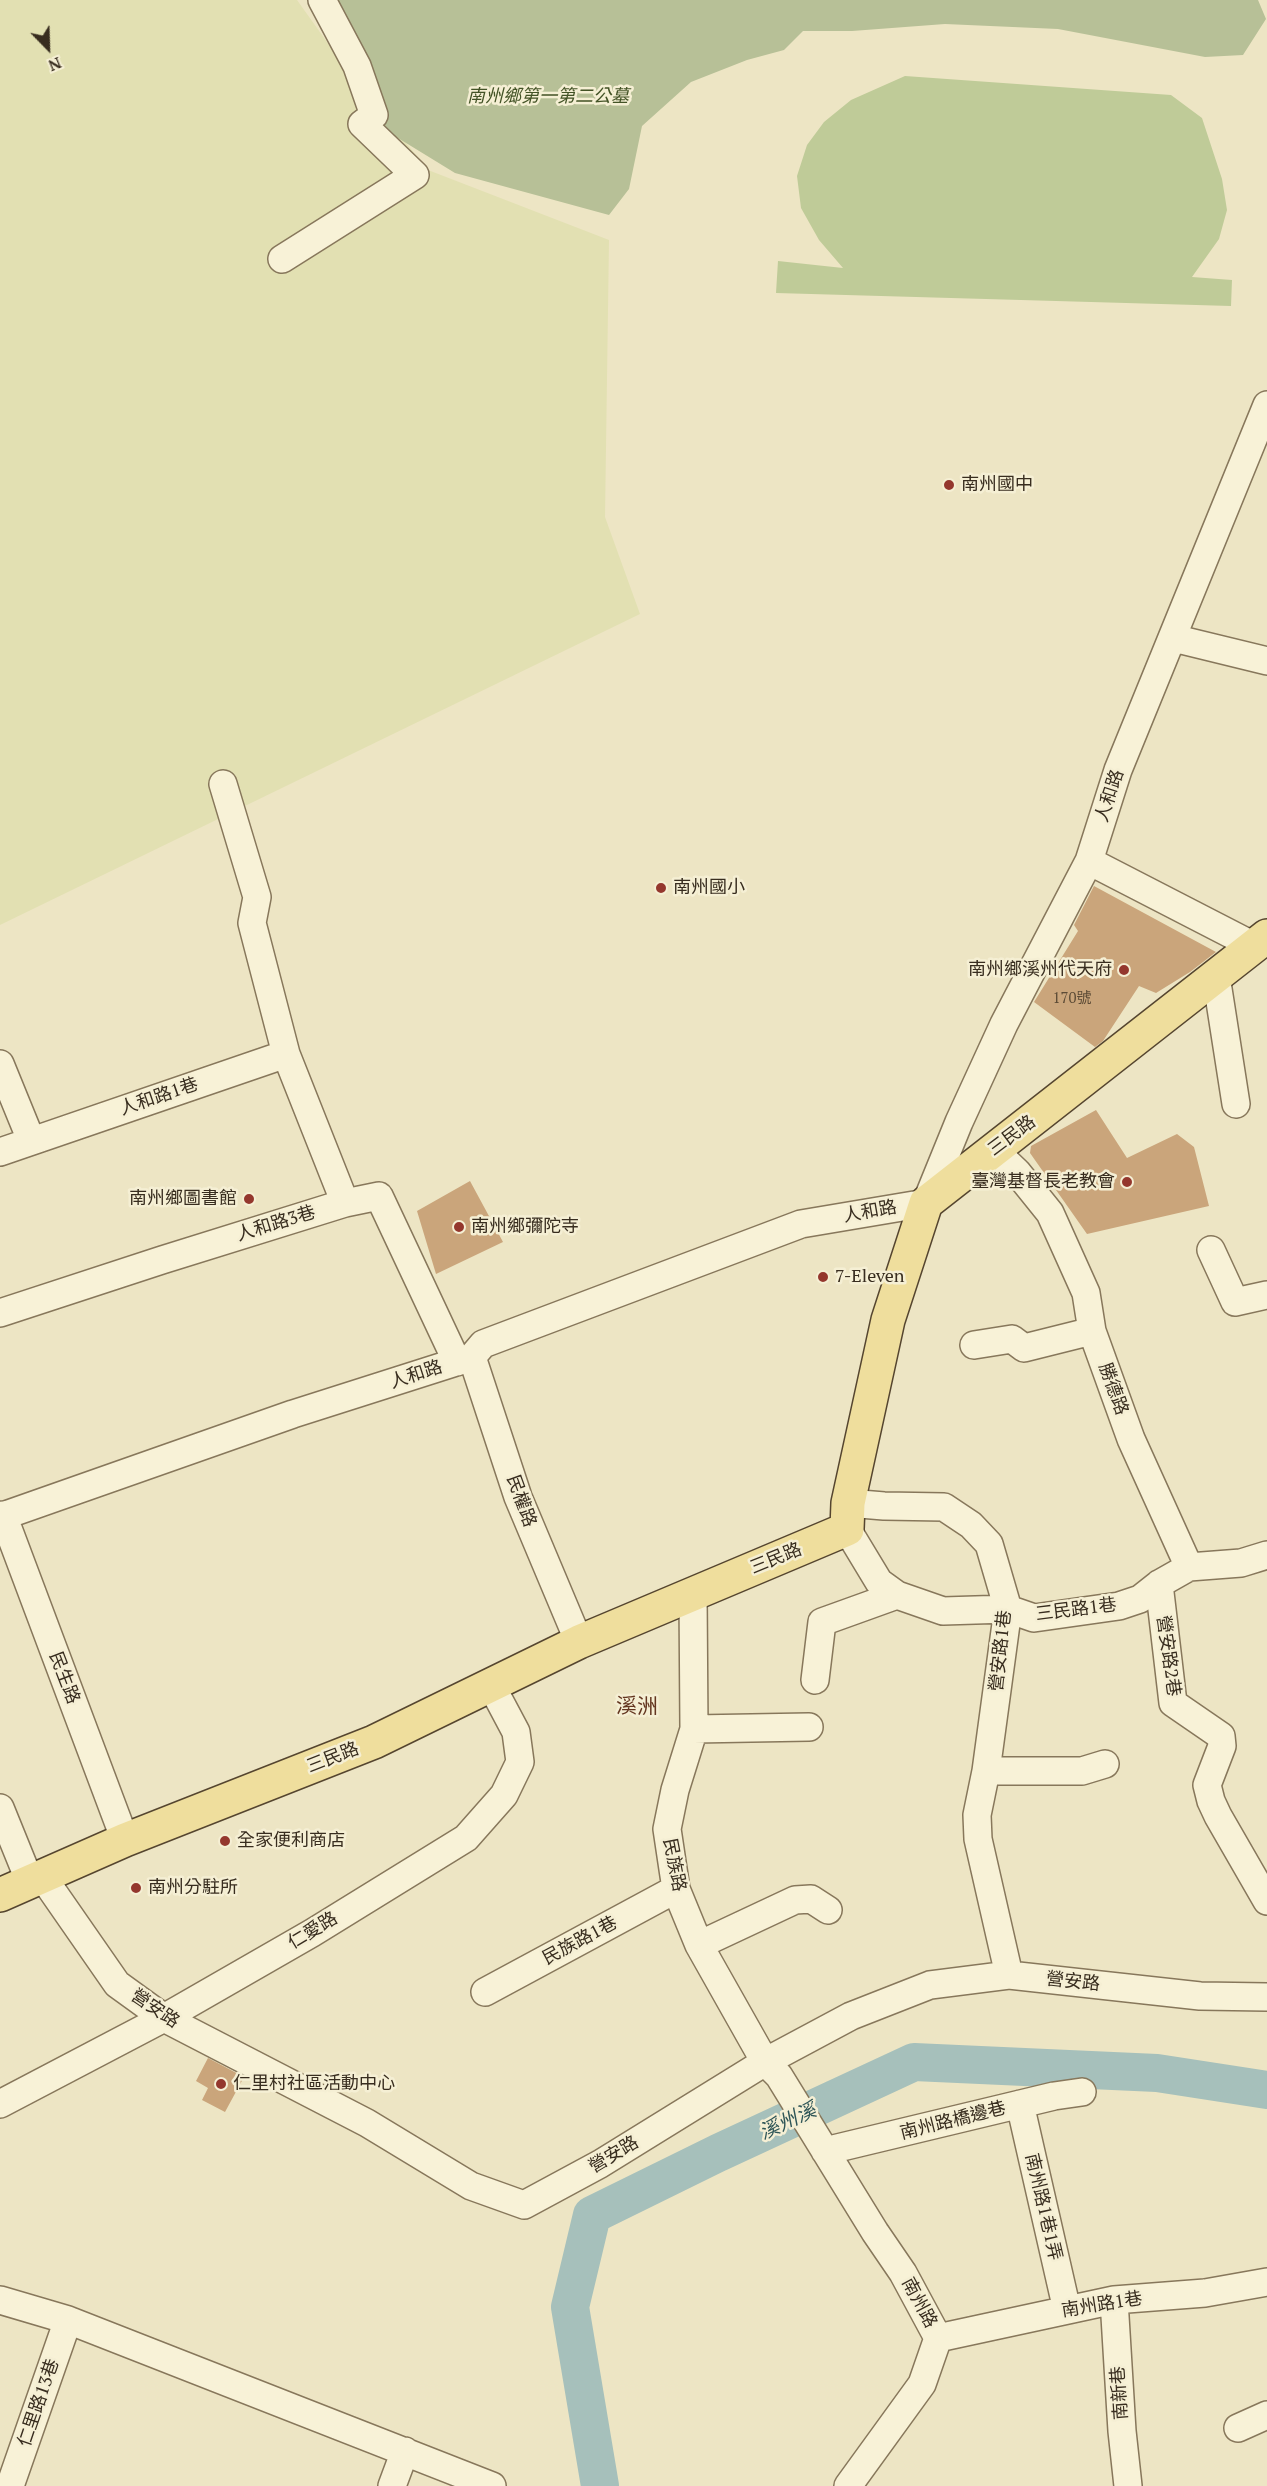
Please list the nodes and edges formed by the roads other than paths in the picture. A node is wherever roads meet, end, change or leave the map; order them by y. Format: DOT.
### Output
graph roads {
  1 [pos="322,0"];
  2 [pos="282,259"];
  3 [pos="1267,405"];
  4 [pos="1173,638"];
  5 [pos="1267,662"];
  6 [pos="223,784"];
  7 [pos="1089,861"];
  8 [pos="1261,941"];
  9 [pos="1215,976"];
  10 [pos="286,1054"];
  11 [pos="0,1064"];
  12 [pos="1236,1104"];
  13 [pos="31,1140"];
  14 [pos="994,1150"];
  15 [pos="0,1152"];
  16 [pos="345,1203"];
  17 [pos="926,1203"];
  18 [pos="1211,1250"];
  19 [pos="1267,1295"];
  20 [pos="0,1313"];
  21 [pos="1092,1331"];
  22 [pos="974,1345"];
  23 [pos="464,1360"];
  24 [pos="2,1516"];
  25 [pos="847,1516"];
  26 [pos="1267,1555"];
  27 [pos="1189,1567"];
  28 [pos="1159,1584"];
  29 [pos="693,1594"];
  30 [pos="897,1595"];
  31 [pos="1008,1609"];
  32 [pos="579,1642"];
  33 [pos="815,1680"];
  34 [pos="490,1683"];
  35 [pos="809,1727"];
  36 [pos="694,1729"];
  37 [pos="1105,1764"];
  38 [pos="986,1771"];
  39 [pos="0,1808"];
  40 [pos="124,1840"];
  41 [pos="36,1879"];
  42 [pos="676,1890"];
  43 [pos="0,1895"];
  44 [pos="1267,1901"];
  45 [pos="828,1910"];
  46 [pos="699,1945"];
  47 [pos="1009,1975"];
  48 [pos="485,1992"];
  49 [pos="1267,1997"];
  50 [pos="164,2018"];
  51 [pos="772,2069"];
  52 [pos="1082,2092"];
  53 [pos="0,2104"];
  54 [pos="1020,2104"];
  55 [pos="825,2151"];
  56 [pos="1267,2282"];
  57 [pos="0,2300"];
  58 [pos="1114,2300"];
  59 [pos="1067,2310"];
  60 [pos="68,2320"];
  61 [pos="938,2338"];
  62 [pos="1267,2415"];
  63 [pos="1238,2428"];
  64 [pos="405,2451"];
  65 [pos="10,2486"];
  66 [pos="392,2486"];
  67 [pos="492,2486"];
  68 [pos="848,2486"];
  69 [pos="1128,2486"];
  1 -- 2 [label="street"];
  3 -- 4 [label="street, 人和路"];
  4 -- 5 [label="street"];
  4 -- 7 [label="street, 人和路"];
  6 -- 10 [label="street"];
  7 -- 8 [label="street"];
  7 -- 17 [label="street, 人和路"];
  8 -- 9 [label="main road, 三民路"];
  9 -- 12 [label="street"];
  9 -- 14 [label="main road, 三民路"];
  10 -- 13 [label="street, 人和路1巷"];
  10 -- 16 [label="street"];
  11 -- 13 [label="street"];
  13 -- 15 [label="street, 人和路1巷"];
  14 -- 17 [label="main road, 三民路"];
  14 -- 21 [label="street, 勝德路"];
  16 -- 20 [label="street, 人和路3巷"];
  16 -- 23 [label="street, 人和路3巷"];
  17 -- 23 [label="street, 人和路"];
  17 -- 25 [label="main road"];
  18 -- 19 [label="street"];
  21 -- 22 [label="street"];
  21 -- 27 [label="street, 勝德路"];
  23 -- 24 [label="street, 人和路"];
  23 -- 32 [label="street, 民權路"];
  24 -- 40 [label="street, 民生路"];
  25 -- 29 [label="main road, 三民路"];
  25 -- 30 [label="street, 三民路1巷"];
  25 -- 31 [label="street, 營安路1巷"];
  26 -- 27 [label="street"];
  27 -- 28 [label="street, 三民路1巷"];
  28 -- 31 [label="street, 三民路1巷"];
  28 -- 44 [label="street, 營安路2巷"];
  29 -- 32 [label="main road, 三民路"];
  29 -- 36 [label="street, 民族路"];
  30 -- 31 [label="street, 三民路1巷"];
  30 -- 33 [label="street"];
  31 -- 38 [label="street, 營安路1巷"];
  32 -- 34 [label="main road, 三民路"];
  34 -- 40 [label="main road, 三民路"];
  34 -- 50 [label="street, 仁愛路"];
  35 -- 36 [label="street"];
  36 -- 42 [label="street, 民族路"];
  37 -- 38 [label="street"];
  38 -- 47 [label="street, 營安路1巷"];
  39 -- 41 [label="street, 營安路"];
  40 -- 41 [label="main road, 三民路"];
  41 -- 43 [label="main road, 三民路"];
  41 -- 50 [label="street, 營安路"];
  42 -- 46 [label="street, 民族路"];
  42 -- 48 [label="street, 民族路1巷"];
  45 -- 46 [label="street"];
  46 -- 51 [label="street, 民族路"];
  47 -- 49 [label="street, 營安路"];
  47 -- 51 [label="street, 營安路"];
  50 -- 51 [label="street, 營安路"];
  50 -- 53 [label="street, 仁愛路"];
  51 -- 55 [label="street, 南州路"];
  52 -- 54 [label="street, 南州路橋邊巷"];
  54 -- 55 [label="street, 南州路橋邊巷"];
  54 -- 59 [label="street, 南州路1巷1弄"];
  55 -- 61 [label="street, 南州路"];
  56 -- 58 [label="street, 南州路1巷"];
  57 -- 60 [label="street"];
  58 -- 59 [label="street, 南州路1巷"];
  58 -- 69 [label="street, 南新巷"];
  59 -- 61 [label="street, 南州路1巷"];
  60 -- 64 [label="street"];
  60 -- 65 [label="street, 仁里路13巷"];
  61 -- 68 [label="street, 南州路"];
  62 -- 63 [label="street"];
  64 -- 66 [label="street"];
  64 -- 67 [label="street"];
}
